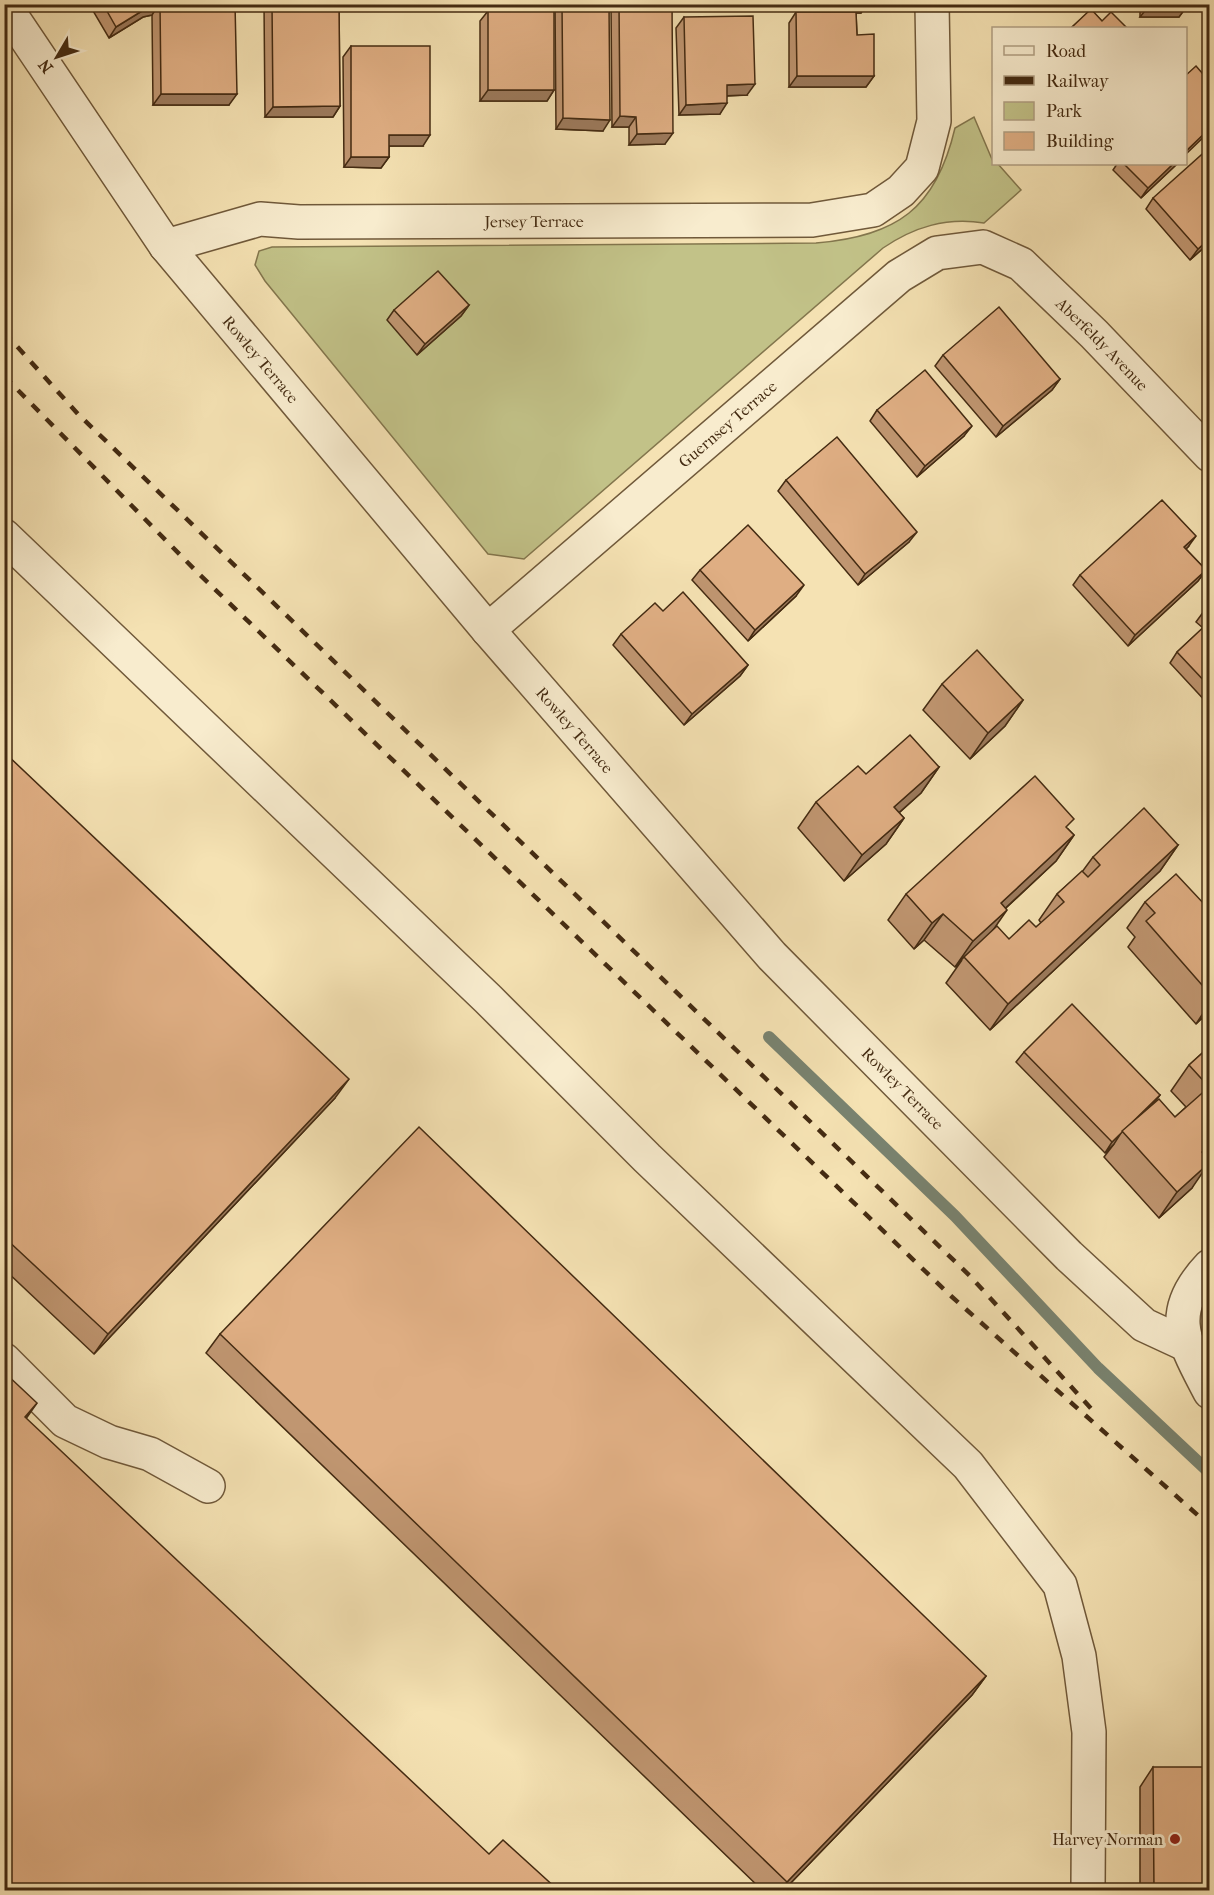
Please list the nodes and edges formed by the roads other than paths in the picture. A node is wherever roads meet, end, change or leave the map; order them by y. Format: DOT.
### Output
graph roads {
  1 [pos="932,4"];
  2 [pos="4,5"];
  3 [pos="166,246"];
  4 [pos="983,247"];
  5 [pos="1209,455"];
  6 [pos="4,536"];
  7 [pos="488,630"];
  8 [pos="1209,1266"];
  9 [pos="1185,1344"];
  10 [pos="4,1360"];
  11 [pos="1209,1392"];
  12 [pos="208,1486"];
  13 [pos="1088,1890"];
  1 -- 3 [label="street, Jersey Terrace"];
  2 -- 3 [label="street, Rowley Terrace"];
  3 -- 7 [label="street, Rowley Terrace"];
  4 -- 5 [label="street, Aberfeldy Avenue"];
  4 -- 7 [label="street, Guernsey Terrace"];
  6 -- 13 [label="street"];
  7 -- 9 [label="street, Rowley Terrace"];
  8 -- 9 [label="street"];
  9 -- 11 [label="street"];
  10 -- 12 [label="street"];
}
